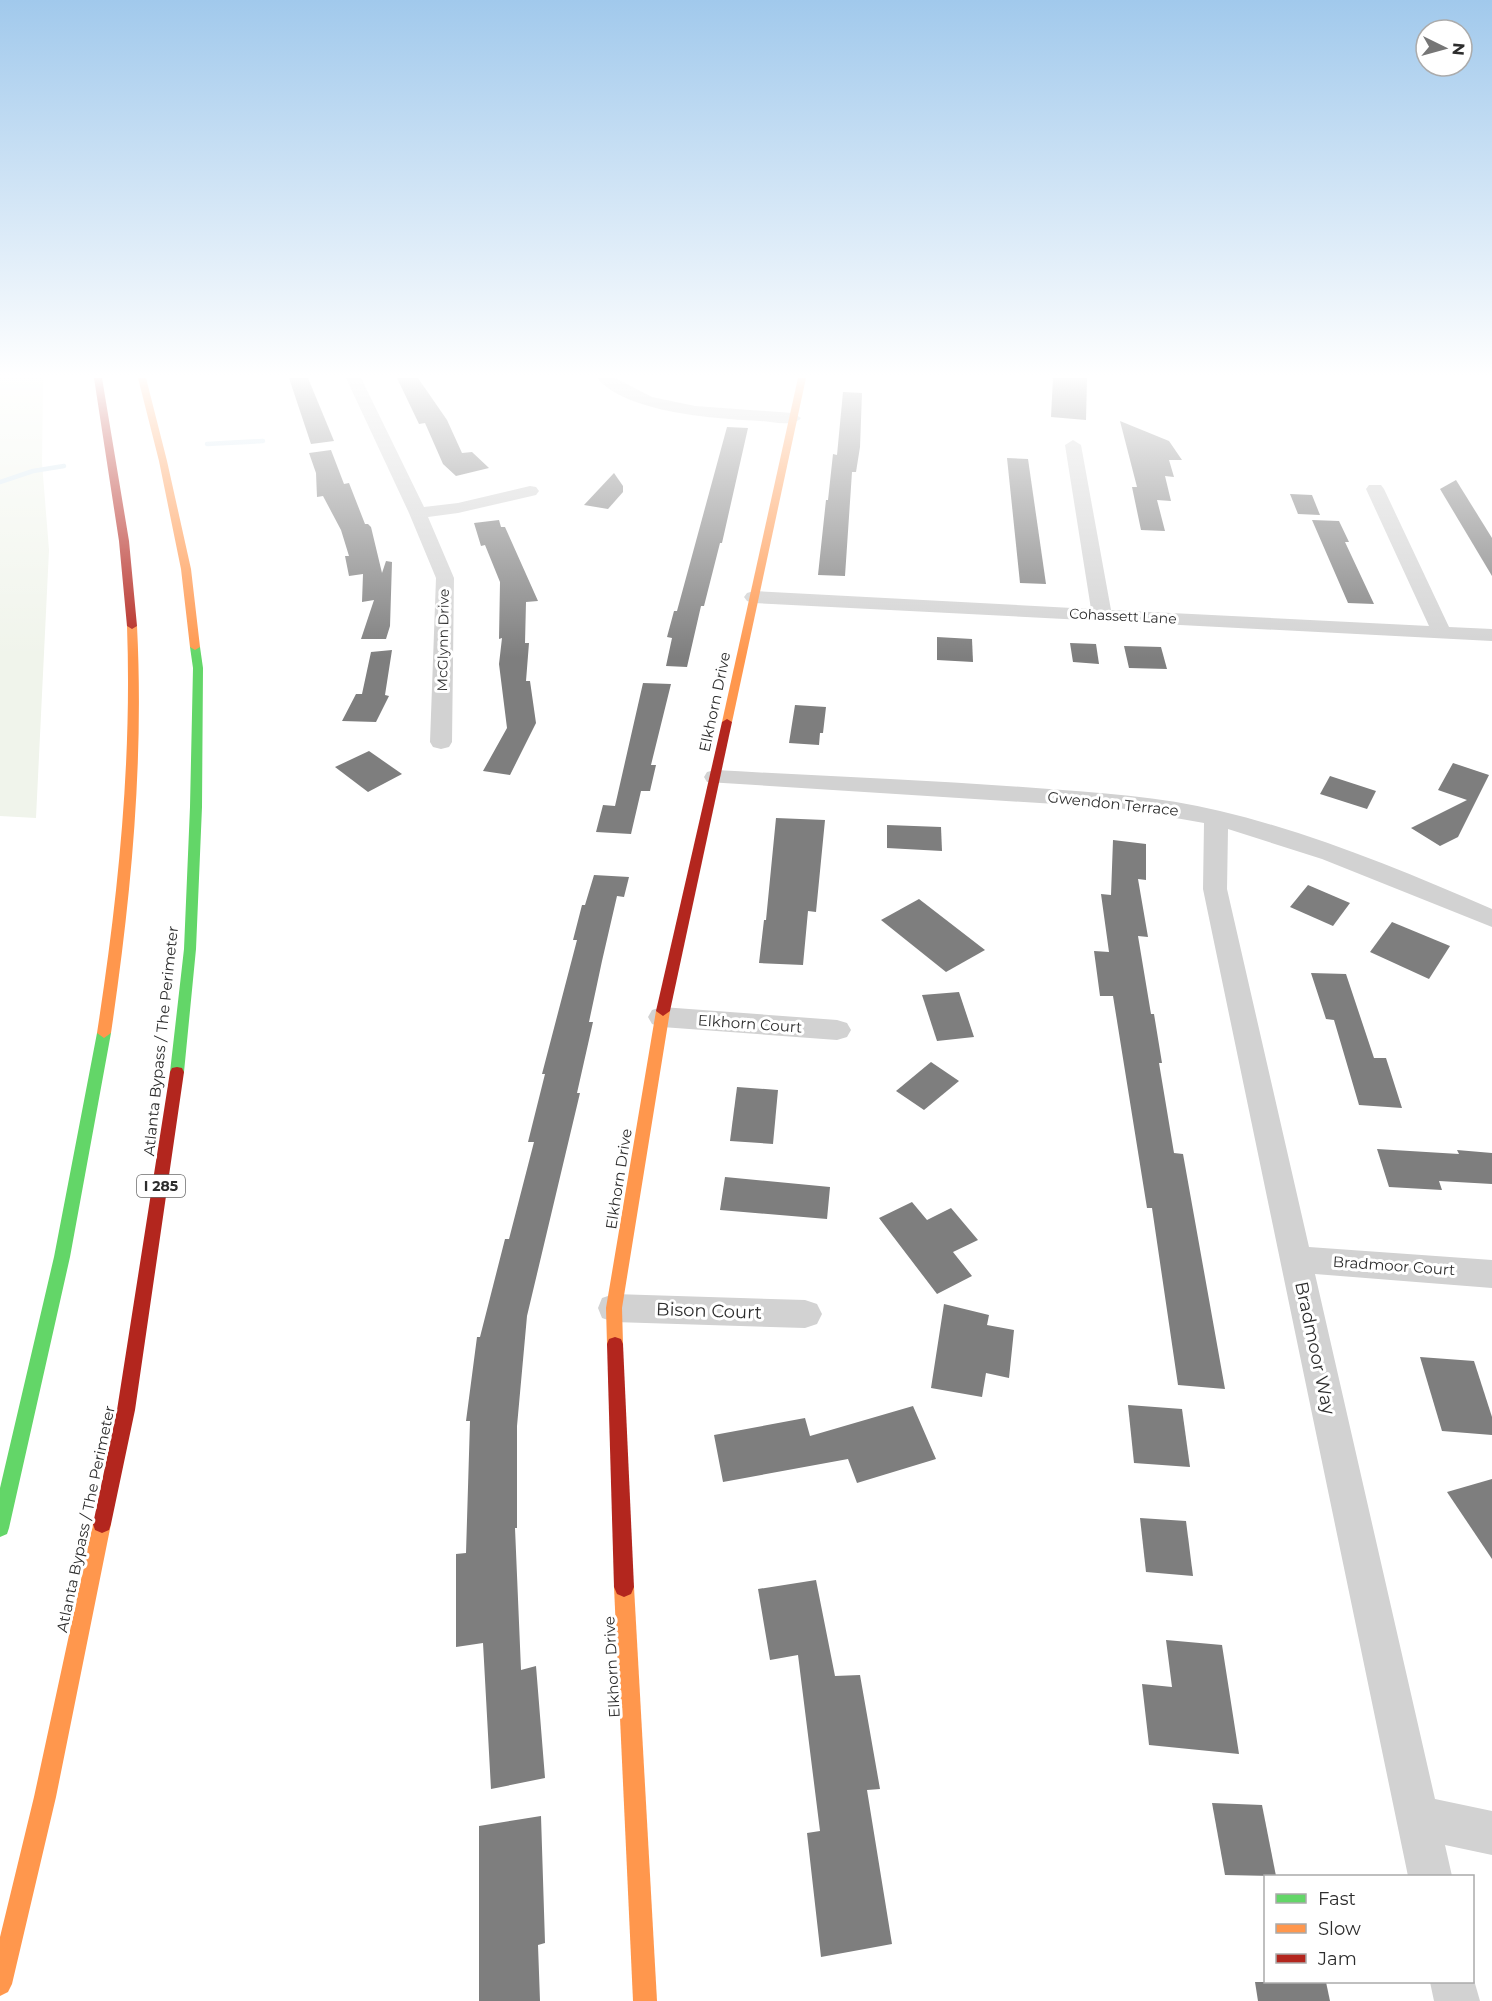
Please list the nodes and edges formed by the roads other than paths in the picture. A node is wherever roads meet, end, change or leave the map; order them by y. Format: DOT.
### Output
graph roads {
  1 [pos="112,471"];
  2 [pos="166,471"];
  3 [pos="398,471"];
  4 [pos="781,471"];
  5 [pos="1078,471"];
  6 [pos="1375,489"];
  7 [pos="530,491"];
  8 [pos="418,513"];
  9 [pos="754,597"];
  10 [pos="1102,615"];
  11 [pos="1442,633"];
  12 [pos="1492,635"];
  13 [pos="441,742"];
  14 [pos="715,777"];
  15 [pos="1216,818"];
  16 [pos="1492,918"];
  17 [pos="662,1017"];
  18 [pos="837,1030"];
  19 [pos="1296,1259"];
  20 [pos="1492,1274"];
  21 [pos="614,1308"];
  22 [pos="804,1314"];
  23 [pos="0,1528"];
  24 [pos="1416,1817"];
  25 [pos="1492,1833"];
  26 [pos="1430,1875"];
  27 [pos="1453,1983"];
  28 [pos="0,1984"];
  29 [pos="645,2001"];
  30 [pos="1457,2001"];
  1 -- 23 [label="main road"];
  2 -- 28 [label="main road, Atlanta Bypass / The Perimeter / I 285"];
  3 -- 8 [label="street, McGlynn Drive"];
  4 -- 9 [label="main road, Elkhorn Drive"];
  5 -- 10 [label="street"];
  6 -- 11 [label="street"];
  7 -- 8 [label="street"];
  8 -- 13 [label="street, McGlynn Drive"];
  9 -- 10 [label="street, Cohassett Lane"];
  9 -- 14 [label="main road, Elkhorn Drive"];
  10 -- 11 [label="street, Cohassett Lane"];
  11 -- 12 [label="street, Cohassett Lane"];
  14 -- 15 [label="street, Gwendon Terrace"];
  14 -- 17 [label="main road, Elkhorn Drive"];
  15 -- 16 [label="street, Gwendon Terrace"];
  15 -- 19 [label="street, Bradmoor Way"];
  17 -- 18 [label="street, Elkhorn Court"];
  17 -- 21 [label="main road, Elkhorn Drive"];
  19 -- 20 [label="street, Bradmoor Court"];
  19 -- 24 [label="street, Bradmoor Way"];
  21 -- 22 [label="street, Bison Court"];
  21 -- 29 [label="main road, Elkhorn Drive"];
  24 -- 25 [label="street"];
  24 -- 26 [label="street, Bradmoor Way"];
  27 -- 30 [label="street"];
}
